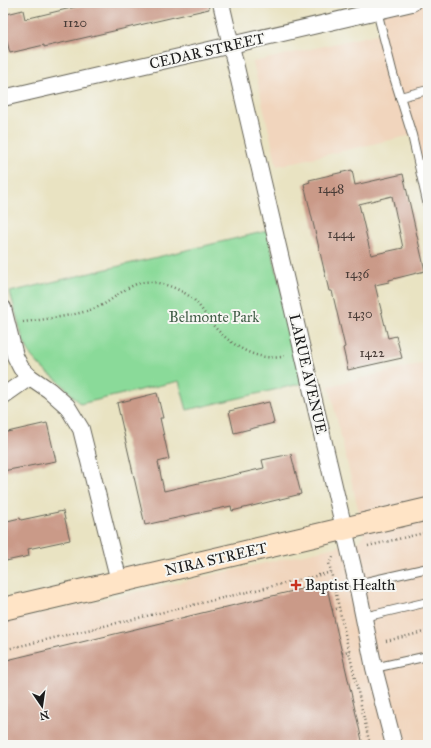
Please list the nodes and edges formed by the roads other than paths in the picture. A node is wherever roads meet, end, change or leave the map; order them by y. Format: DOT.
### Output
graph roads {
  1 [pos="221,3"];
  2 [pos="412,3"];
  3 [pos="377,11"];
  4 [pos="231,45"];
  5 [pos="428,90"];
  6 [pos="400,96"];
  7 [pos="3,98"];
  8 [pos="428,206"];
  9 [pos="3,308"];
  10 [pos="30,378"];
  11 [pos="3,396"];
  12 [pos="428,509"];
  13 [pos="344,529"];
  14 [pos="428,568"];
  15 [pos="119,581"];
  16 [pos="357,584"];
  17 [pos="428,602"];
  18 [pos="3,608"];
  19 [pos="364,617"];
  20 [pos="428,656"];
  21 [pos="374,668"];
  22 [pos="394,745"];
  1 -- 4 [label="street, LARUE AVENUE"];
  2 -- 3 [label="street, CEDAR STREET"];
  3 -- 4 [label="street, CEDAR STREET"];
  3 -- 6 [label="lane"];
  4 -- 7 [label="street, CEDAR STREET"];
  4 -- 13 [label="street, LARUE AVENUE"];
  5 -- 6 [label="lane"];
  6 -- 8 [label="lane"];
  9 -- 10 [label="street"];
  10 -- 11 [label="street"];
  10 -- 15 [label="street"];
  12 -- 13 [label="street, NIRA STREET"];
  13 -- 15 [label="street, NIRA STREET"];
  13 -- 16 [label="street, LARUE AVENUE"];
  14 -- 16 [label="lane"];
  15 -- 18 [label="street, NIRA STREET"];
  16 -- 19 [label="street, LARUE AVENUE"];
  17 -- 19 [label="lane"];
  19 -- 21 [label="street, LARUE AVENUE"];
  20 -- 21 [label="lane"];
  21 -- 22 [label="street, LARUE AVENUE"];
}
